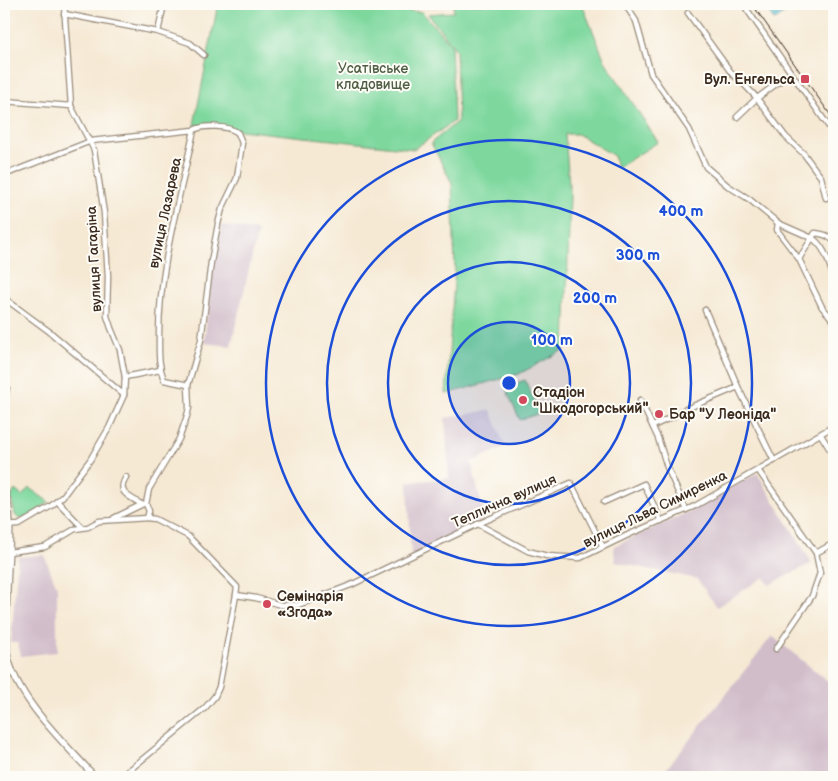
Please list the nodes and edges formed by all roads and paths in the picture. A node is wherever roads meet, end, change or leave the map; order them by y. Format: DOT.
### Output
graph roads {
  1 [pos="64,4"];
  2 [pos="164,4"];
  3 [pos="625,4"];
  4 [pos="743,4"];
  5 [pos="64,14"];
  6 [pos="688,14"];
  7 [pos="158,32"];
  8 [pos="204,55"];
  9 [pos="791,73"];
  10 [pos="756,99"];
  11 [pos="4,101"];
  12 [pos="71,106"];
  13 [pos="737,117"];
  14 [pos="194,130"];
  15 [pos="834,134"];
  16 [pos="91,142"];
  17 [pos="4,175"];
  18 [pos="826,198"];
  19 [pos="778,223"];
  20 [pos="812,238"];
  21 [pos="834,241"];
  22 [pos="799,259"];
  23 [pos="834,278"];
  24 [pos="4,298"];
  25 [pos="705,310"];
  26 [pos="834,321"];
  27 [pos="160,370"];
  28 [pos="125,377"];
  29 [pos="4,383"];
  30 [pos="188,385"];
  31 [pos="738,387"];
  32 [pos="124,395"];
  33 [pos="5,398"];
  34 [pos="640,400"];
  35 [pos="653,426"];
  36 [pos="834,426"];
  37 [pos="821,435"];
  38 [pos="834,456"];
  39 [pos="774,461"];
  40 [pos="758,470"];
  41 [pos="126,478"];
  42 [pos="4,490"];
  43 [pos="58,501"];
  44 [pos="604,502"];
  45 [pos="141,504"];
  46 [pos="146,504"];
  47 [pos="686,510"];
  48 [pos="149,511"];
  49 [pos="147,518"];
  50 [pos="113,519"];
  51 [pos="155,519"];
  52 [pos="661,521"];
  53 [pos="478,524"];
  54 [pos="6,526"];
  55 [pos="82,527"];
  56 [pos="834,543"];
  57 [pos="603,547"];
  58 [pos="9,552"];
  59 [pos="816,553"];
  60 [pos="5,586"];
  61 [pos="236,595"];
  62 [pos="776,649"];
  63 [pos="5,651"];
  64 [pos="95,777"];
  65 [pos="121,777"];
  1 -- 5 [label="street, вулиця Гагаріна"];
  2 -- 7 [label="street"];
  3 -- 19 [label="street"];
  4 -- 9 [label="street"];
  5 -- 7 [label="street"];
  5 -- 12 [label="street, вулиця Гагаріна"];
  6 -- 10 [label="street"];
  7 -- 8 [label="street"];
  9 -- 10 [label="street"];
  9 -- 15 [label="street"];
  10 -- 13 [label="street"];
  10 -- 18 [label="street"];
  11 -- 12 [label="street"];
  12 -- 16 [label="street, вулиця Гагаріна"];
  14 -- 16 [label="street"];
  14 -- 27 [label="street, вулиця Лазарева"];
  14 -- 30 [label="street"];
  16 -- 17 [label="street"];
  16 -- 28 [label="street, вулиця Гагаріна"];
  19 -- 20 [label="street"];
  19 -- 22 [label="street"];
  20 -- 21 [label="street"];
  20 -- 22 [label="street"];
  20 -- 23 [label="street"];
  22 -- 26 [label="street"];
  24 -- 32 [label="street"];
  25 -- 31 [label="street"];
  27 -- 28 [label="street"];
  27 -- 30 [label="street"];
  28 -- 32 [label="street, вулиця Гагаріна"];
  29 -- 33 [label="street"];
  30 -- 46 [label="street"];
  31 -- 35 [label="street"];
  31 -- 39 [label="street"];
  32 -- 43 [label="street, вулиця Гагаріна"];
  34 -- 35 [label="street"];
  35 -- 47 [label="street"];
  36 -- 37 [label="street, вулиця Льва Симиренка"];
  37 -- 38 [label="street"];
  37 -- 39 [label="street, вулиця Льва Симиренка"];
  39 -- 40 [label="street, вулиця Льва Симиренка"];
  40 -- 47 [label="street, вулиця Льва Симиренка"];
  40 -- 59 [label="street"];
  41 -- 45 [label="street"];
  42 -- 54 [label="main road"];
  43 -- 54 [label="street, вулиця Гагаріна"];
  43 -- 55 [label="street"];
  44 -- 52 [label="street"];
  45 -- 46 [label="street"];
  45 -- 50 [label="street"];
  46 -- 48 [label="street"];
  47 -- 52 [label="street, вулиця Льва Симиренка"];
  48 -- 49 [label="street"];
  48 -- 51 [label="street"];
  49 -- 50 [label="street"];
  49 -- 51 [label="street"];
  50 -- 55 [label="street"];
  51 -- 61 [label="street"];
  52 -- 57 [label="street, вулиця Льва Симиренка"];
  53 -- 57 [label="street, вулиця Льва Симиренка"];
  53 -- 57 [label="street, Теплична вулиця"];
  53 -- 61 [label="street, Теплична вулиця"];
  54 -- 58 [label="main road"];
  55 -- 58 [label="street"];
  56 -- 59 [label="street"];
  58 -- 60 [label="main road"];
  59 -- 62 [label="street"];
  60 -- 63 [label="main road"];
  61 -- 65 [label="street"];
  63 -- 64 [label="main road"];
}
